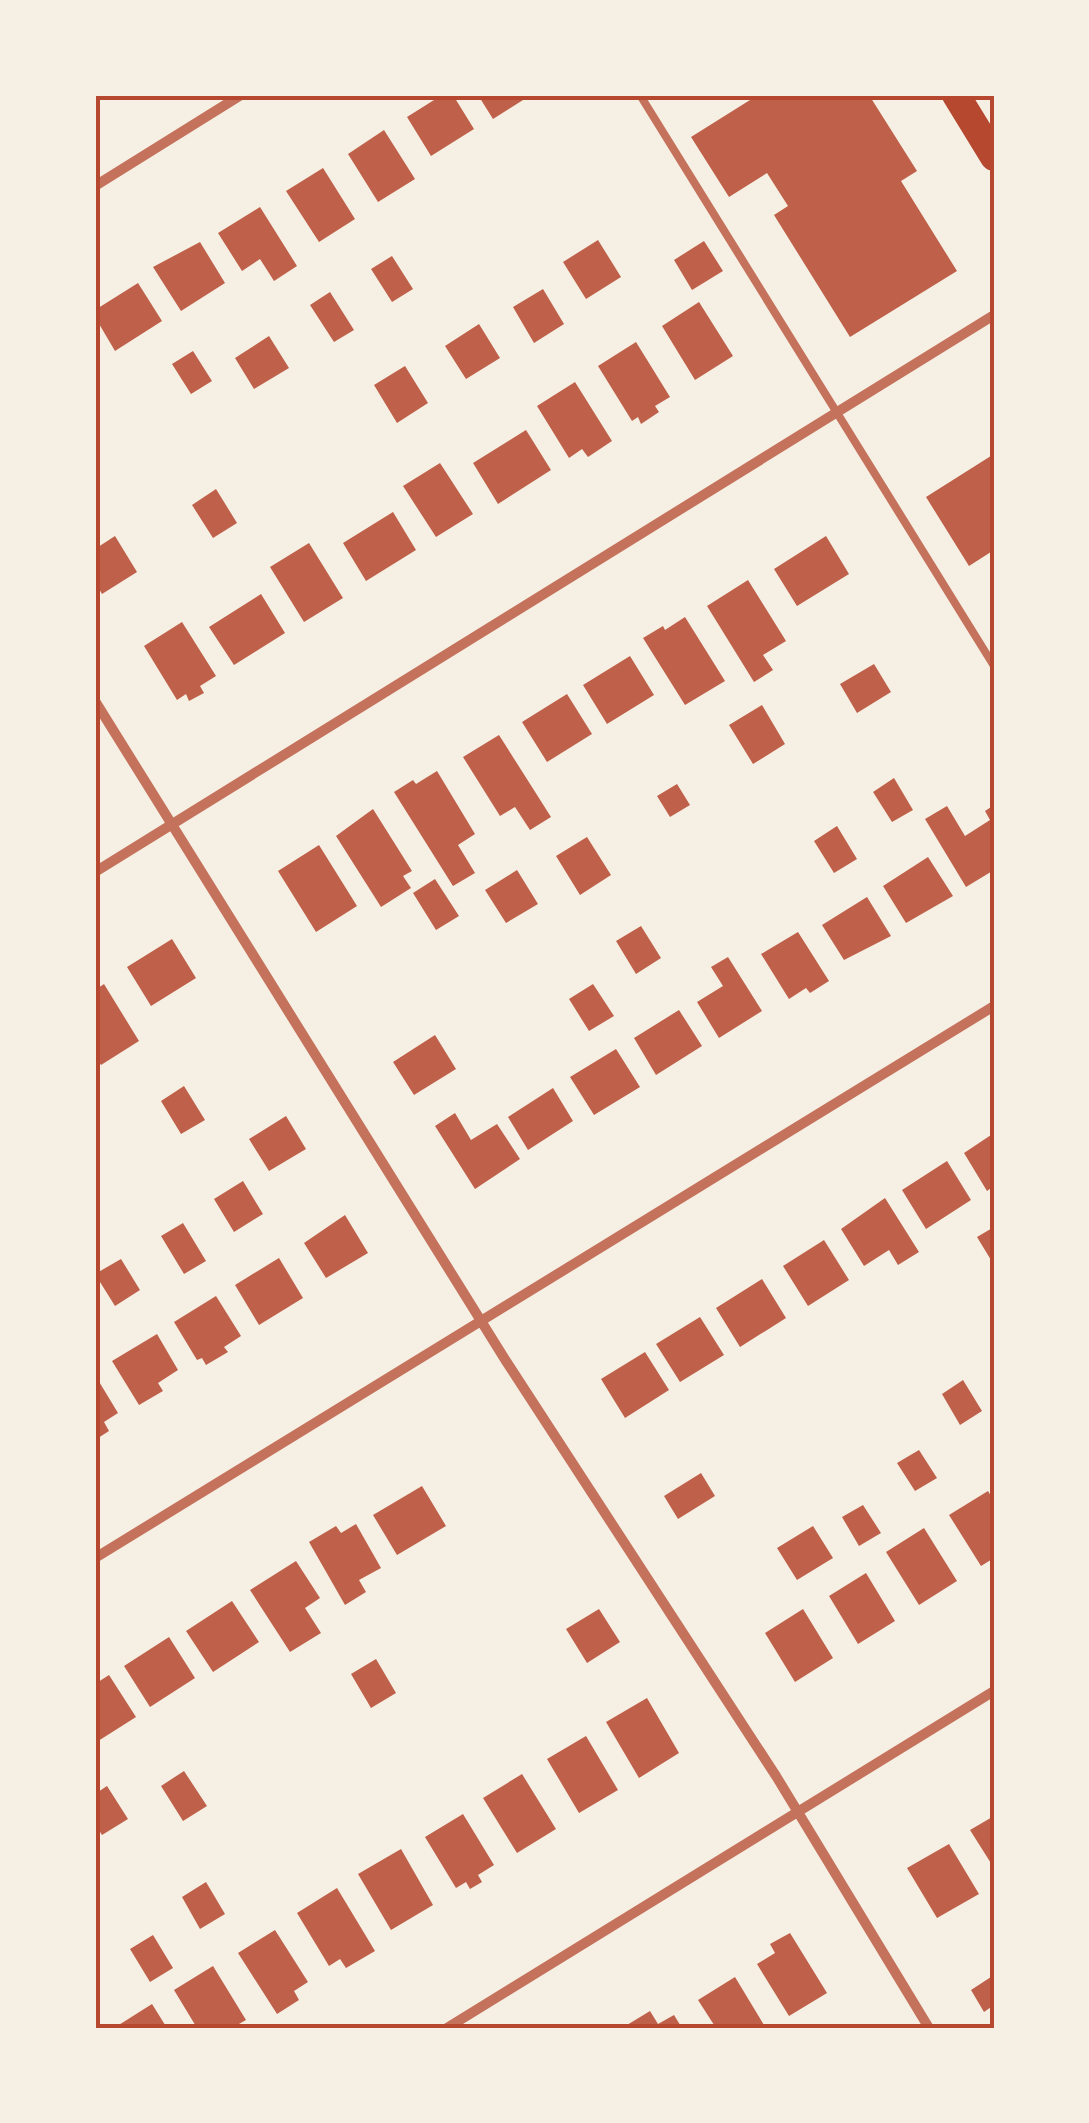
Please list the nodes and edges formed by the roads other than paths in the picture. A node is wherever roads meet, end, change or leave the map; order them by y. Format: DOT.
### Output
graph roads {
  1 [pos="241,95"];
  2 [pos="956,95"];
  3 [pos="642,96"];
  4 [pos="994,156"];
  5 [pos="95,186"];
  6 [pos="994,316"];
  7 [pos="836,414"];
  8 [pos="994,666"];
  9 [pos="95,700"];
  10 [pos="172,824"];
  11 [pos="95,872"];
  12 [pos="994,1006"];
  13 [pos="482,1321"];
  14 [pos="95,1558"];
  15 [pos="994,1691"];
  16 [pos="797,1813"];
  17 [pos="447,2028"];
  18 [pos="928,2028"];
  1 -- 5 [label="street"];
  2 -- 4 [label="highway"];
  3 -- 7 [label="lane"];
  6 -- 7 [label="street"];
  7 -- 8 [label="lane"];
  7 -- 10 [label="street"];
  9 -- 10 [label="street"];
  10 -- 11 [label="street"];
  10 -- 13 [label="street"];
  12 -- 13 [label="street"];
  13 -- 14 [label="street"];
  13 -- 16 [label="street"];
  15 -- 16 [label="street"];
  16 -- 17 [label="street"];
  16 -- 18 [label="street"];
}
